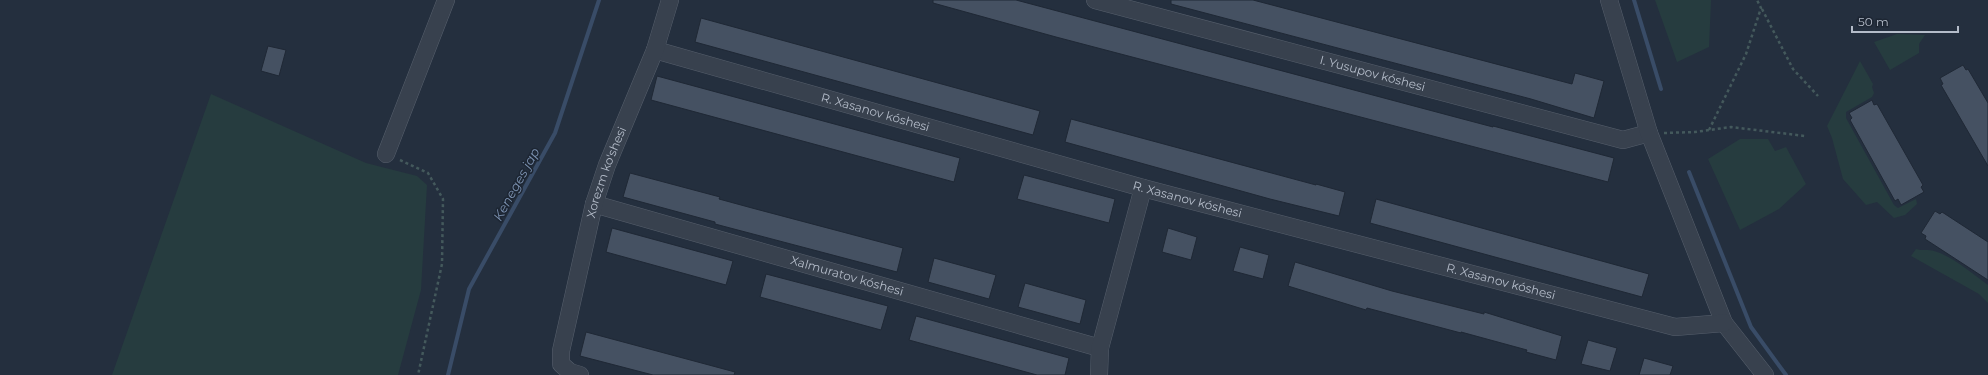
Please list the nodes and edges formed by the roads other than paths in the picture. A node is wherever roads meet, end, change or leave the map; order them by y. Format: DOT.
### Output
graph roads {
  1 [pos="446,0"];
  2 [pos="670,0"];
  3 [pos="1095,0"];
  4 [pos="1609,0"];
  5 [pos="655,50"];
  6 [pos="1649,133"];
  7 [pos="386,154"];
  8 [pos="1143,188"];
  9 [pos="594,204"];
  10 [pos="1724,323"];
  11 [pos="1100,348"];
  12 [pos="580,375"];
  13 [pos="1100,375"];
  14 [pos="1765,375"];
  1 -- 7 [label="street"];
  2 -- 5 [label="street, Xorezm ko'shesi"];
  3 -- 6 [label="street, I. Yusupov kóshesi"];
  4 -- 6 [label="street"];
  5 -- 8 [label="street, R. Xasanov kóshesi"];
  5 -- 9 [label="street, Xorezm ko'shesi"];
  6 -- 10 [label="street"];
  8 -- 10 [label="street, R. Xasanov kóshesi"];
  8 -- 11 [label="street"];
  9 -- 11 [label="street, Xalmuratov kóshesi"];
  9 -- 12 [label="street, Xorezm ko'shesi"];
  10 -- 14 [label="street"];
  11 -- 13 [label="street"];
}
